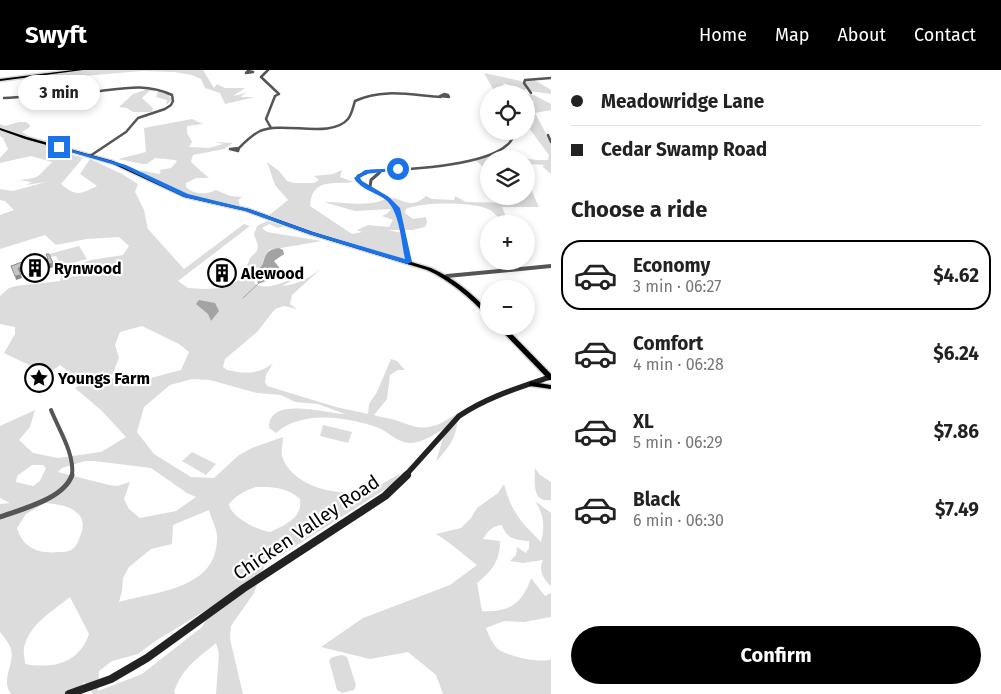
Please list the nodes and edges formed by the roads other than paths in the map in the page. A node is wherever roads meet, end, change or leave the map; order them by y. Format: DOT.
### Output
graph roads {
  1 [pos="75,70"];
  2 [pos="81,70"];
  3 [pos="268,70"];
  4 [pos="551,78"];
  5 [pos="0,80"];
  6 [pos="527,85"];
  7 [pos="441,97"];
  8 [pos="4,98"];
  9 [pos="271,128"];
  10 [pos="0,129"];
  11 [pos="548,135"];
  12 [pos="513,140"];
  13 [pos="551,142"];
  14 [pos="239,148"];
  15 [pos="90,156"];
  16 [pos="381,171"];
  17 [pos="370,188"];
  18 [pos="409,262"];
  19 [pos="551,266"];
  20 [pos="447,276"];
  21 [pos="480,305"];
  22 [pos="509,335"];
  23 [pos="551,378"];
  24 [pos="532,384"];
  25 [pos="551,387"];
  26 [pos="51,410"];
  27 [pos="0,517"];
  28 [pos="83,691"];
  29 [pos="69,694"];
  1 -- 2 [label="main road"];
  1 -- 5 [label="main road"];
  3 -- 9 [label="street"];
  4 -- 6 [label="street"];
  7 -- 9 [label="street"];
  8 -- 15 [label="street"];
  9 -- 14 [label="street"];
  10 -- 15 [label="main road"];
  11 -- 13 [label="street"];
  12 -- 16 [label="street"];
  15 -- 18 [label="main road"];
  16 -- 17 [label="street"];
  16 -- 17 [label="street"];
  17 -- 18 [label="street"];
  18 -- 20 [label="main road"];
  19 -- 20 [label="street"];
  20 -- 21 [label="main road"];
  22 -- 23 [label="main road"];
  23 -- 24 [label="main road, Chicken Valley Road"];
  24 -- 25 [label="main road"];
  24 -- 28 [label="main road, Chicken Valley Road"];
  26 -- 27 [label="street"];
  28 -- 29 [label="main road, Chicken Valley Road"];
}
